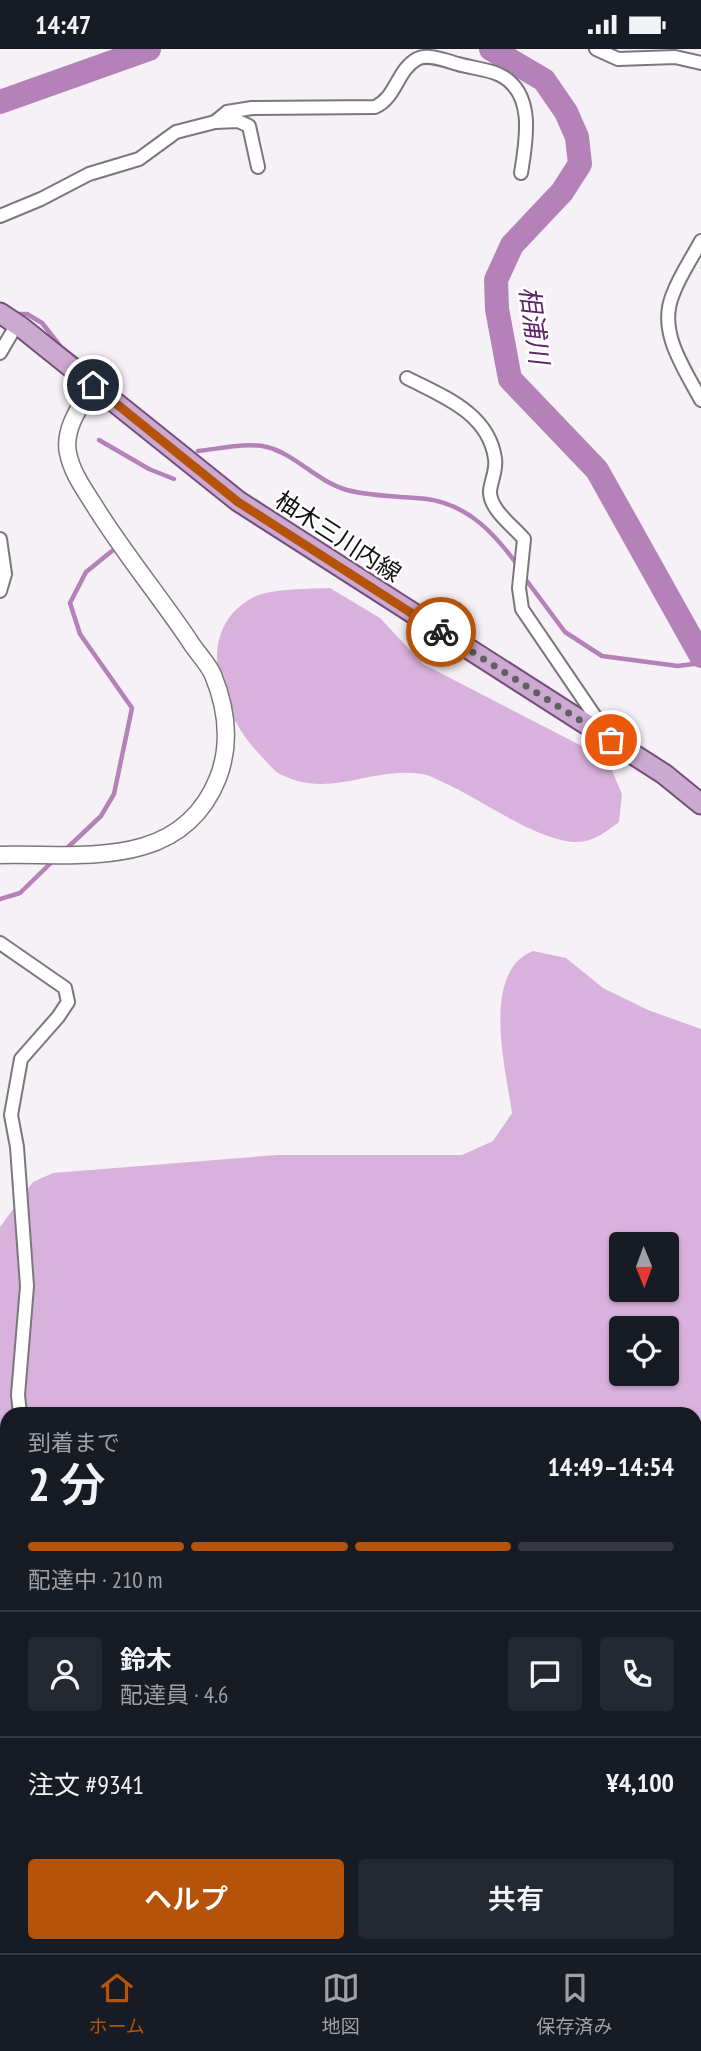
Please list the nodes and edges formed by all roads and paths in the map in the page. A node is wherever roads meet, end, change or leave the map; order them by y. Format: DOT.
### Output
graph roads {
  1 [pos="596,49"];
  2 [pos="701,63"];
  3 [pos="215,122"];
  4 [pos="258,167"];
  5 [pos="521,173"];
  6 [pos="0,215"];
  7 [pos="701,240"];
  8 [pos="0,313"];
  9 [pos="18,324"];
  10 [pos="0,353"];
  11 [pos="407,377"];
  12 [pos="93,385"];
  13 [pos="701,400"];
  14 [pos="0,539"];
  15 [pos="0,591"];
  16 [pos="611,740"];
  17 [pos="701,804"];
  18 [pos="0,855"];
  19 [pos="0,943"];
  20 [pos="6,1117"];
  21 [pos="19,1407"];
  1 -- 2 [label="street"];
  3 -- 4 [label="street"];
  3 -- 5 [label="street"];
  3 -- 6 [label="street"];
  7 -- 13 [label="street"];
  8 -- 9 [label="main road, 柚木三川内線"];
  9 -- 10 [label="street"];
  9 -- 12 [label="main road, 柚木三川内線"];
  11 -- 16 [label="street"];
  12 -- 16 [label="main road, 柚木三川内線"];
  12 -- 18 [label="street"];
  14 -- 15 [label="street"];
  16 -- 17 [label="main road, 柚木三川内線"];
  19 -- 20 [label="street"];
  20 -- 21 [label="street"];
}
